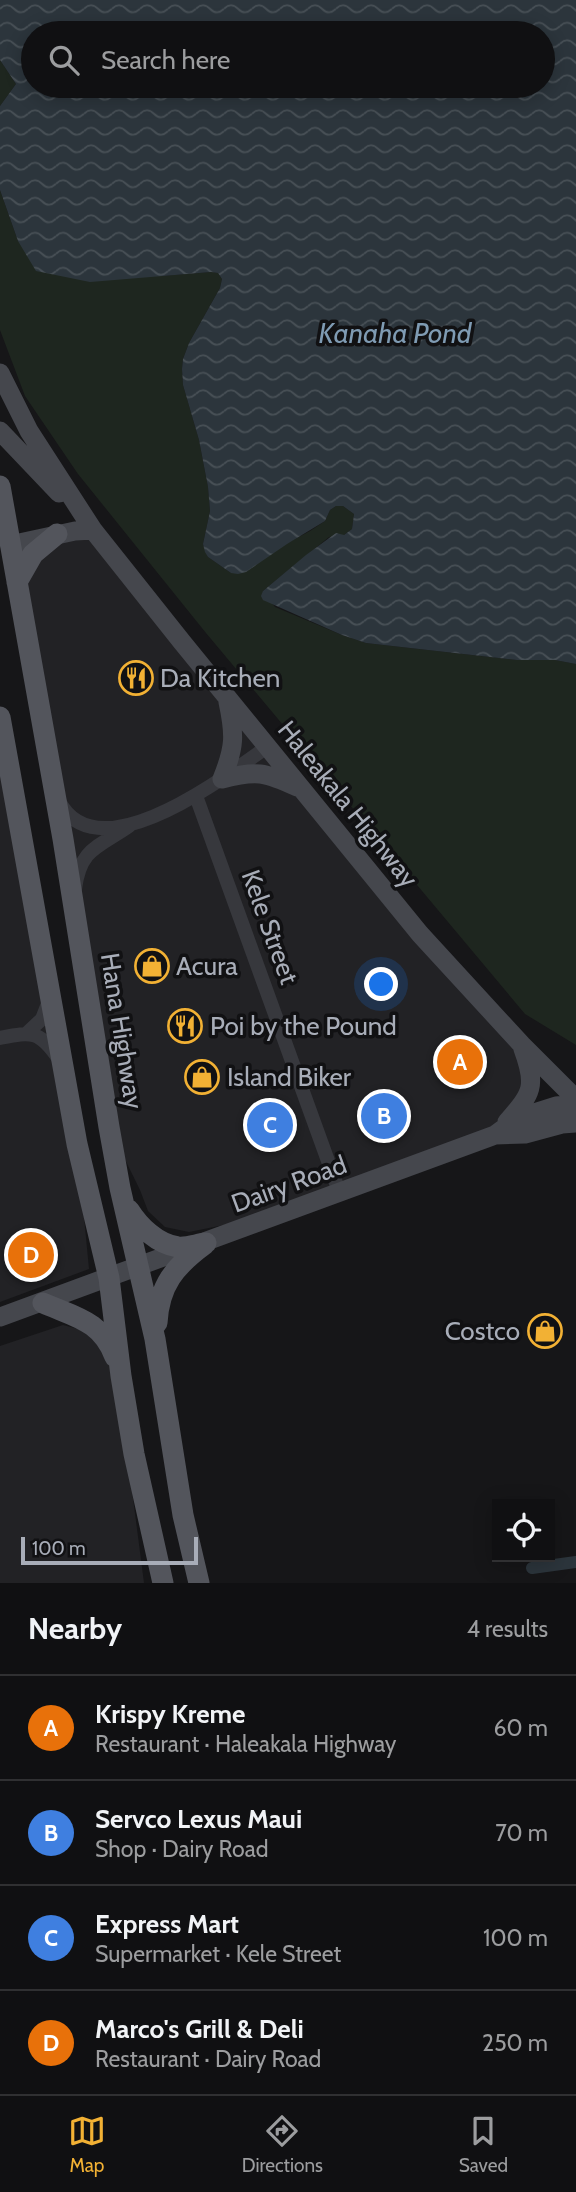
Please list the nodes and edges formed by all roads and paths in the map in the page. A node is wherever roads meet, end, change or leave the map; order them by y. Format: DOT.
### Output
graph roads {
  1 [pos="0,373"];
  2 [pos="0,431"];
  3 [pos="0,486"];
  4 [pos="93,530"];
  5 [pos="57,534"];
  6 [pos="5,546"];
  7 [pos="0,566"];
  8 [pos="17,582"];
  9 [pos="227,697"];
  10 [pos="0,717"];
  11 [pos="267,747"];
  12 [pos="222,779"];
  13 [pos="53,788"];
  14 [pos="303,790"];
  15 [pos="196,796"];
  16 [pos="130,825"];
  17 [pos="74,908"];
  18 [pos="48,989"];
  19 [pos="27,1033"];
  20 [pos="0,1038"];
  21 [pos="522,1045"];
  22 [pos="62,1065"];
  23 [pos="576,1078"];
  24 [pos="576,1098"];
  25 [pos="576,1105"];
  26 [pos="576,1123"];
  27 [pos="495,1135"];
  28 [pos="120,1188"];
  29 [pos="340,1194"];
  30 [pos="206,1242"];
  31 [pos="139,1267"];
  32 [pos="110,1278"];
  33 [pos="43,1303"];
  34 [pos="0,1317"];
  35 [pos="155,1339"];
  36 [pos="121,1376"];
  37 [pos="163,1583"];
  38 [pos="199,1583"];
  1 -- 4 [label="street, Haleakala Highway"];
  2 -- 4 [label="street, Haleakala Highway"];
  3 -- 6 [label="main road, Hana Highway"];
  4 -- 5 [label="street"];
  4 -- 9 [label="street, Haleakala Highway"];
  5 -- 6 [label="street"];
  5 -- 8 [label="main road"];
  6 -- 8 [label="main road, Hana Highway"];
  7 -- 8 [label="main road"];
  8 -- 13 [label="main road, Hana Highway"];
  9 -- 11 [label="street, Haleakala Highway"];
  9 -- 12 [label="street"];
  10 -- 18 [label="main road"];
  11 -- 12 [label="street"];
  11 -- 14 [label="street, Haleakala Highway"];
  12 -- 14 [label="street"];
  12 -- 15 [label="street"];
  13 -- 16 [label="street"];
  13 -- 17 [label="main road, Hana Highway"];
  14 -- 21 [label="street, Haleakala Highway"];
  15 -- 16 [label="street"];
  15 -- 29 [label="street, Kele Street"];
  16 -- 17 [label="street"];
  17 -- 28 [label="main road, Hana Highway"];
  18 -- 19 [label="street"];
  18 -- 22 [label="main road"];
  19 -- 20 [label="street"];
  19 -- 22 [label="street"];
  21 -- 23 [label="street"];
  21 -- 24 [label="street, Haleakala Highway"];
  21 -- 27 [label="street"];
  22 -- 32 [label="main road"];
  25 -- 27 [label="street, Dairy Road"];
  26 -- 27 [label="street, Dairy Road"];
  27 -- 29 [label="street, Dairy Road"];
  28 -- 30 [label="main road"];
  28 -- 31 [label="main road, Hana Highway"];
  29 -- 30 [label="street, Dairy Road"];
  30 -- 31 [label="street, Dairy Road"];
  30 -- 35 [label="main road"];
  31 -- 32 [label="street, Dairy Road"];
  31 -- 35 [label="main road, Hana Highway"];
  32 -- 33 [label="street"];
  32 -- 36 [label="main road"];
  33 -- 34 [label="street"];
  33 -- 36 [label="main road"];
  35 -- 38 [label="main road, Hana Highway"];
  36 -- 37 [label="main road"];
}
